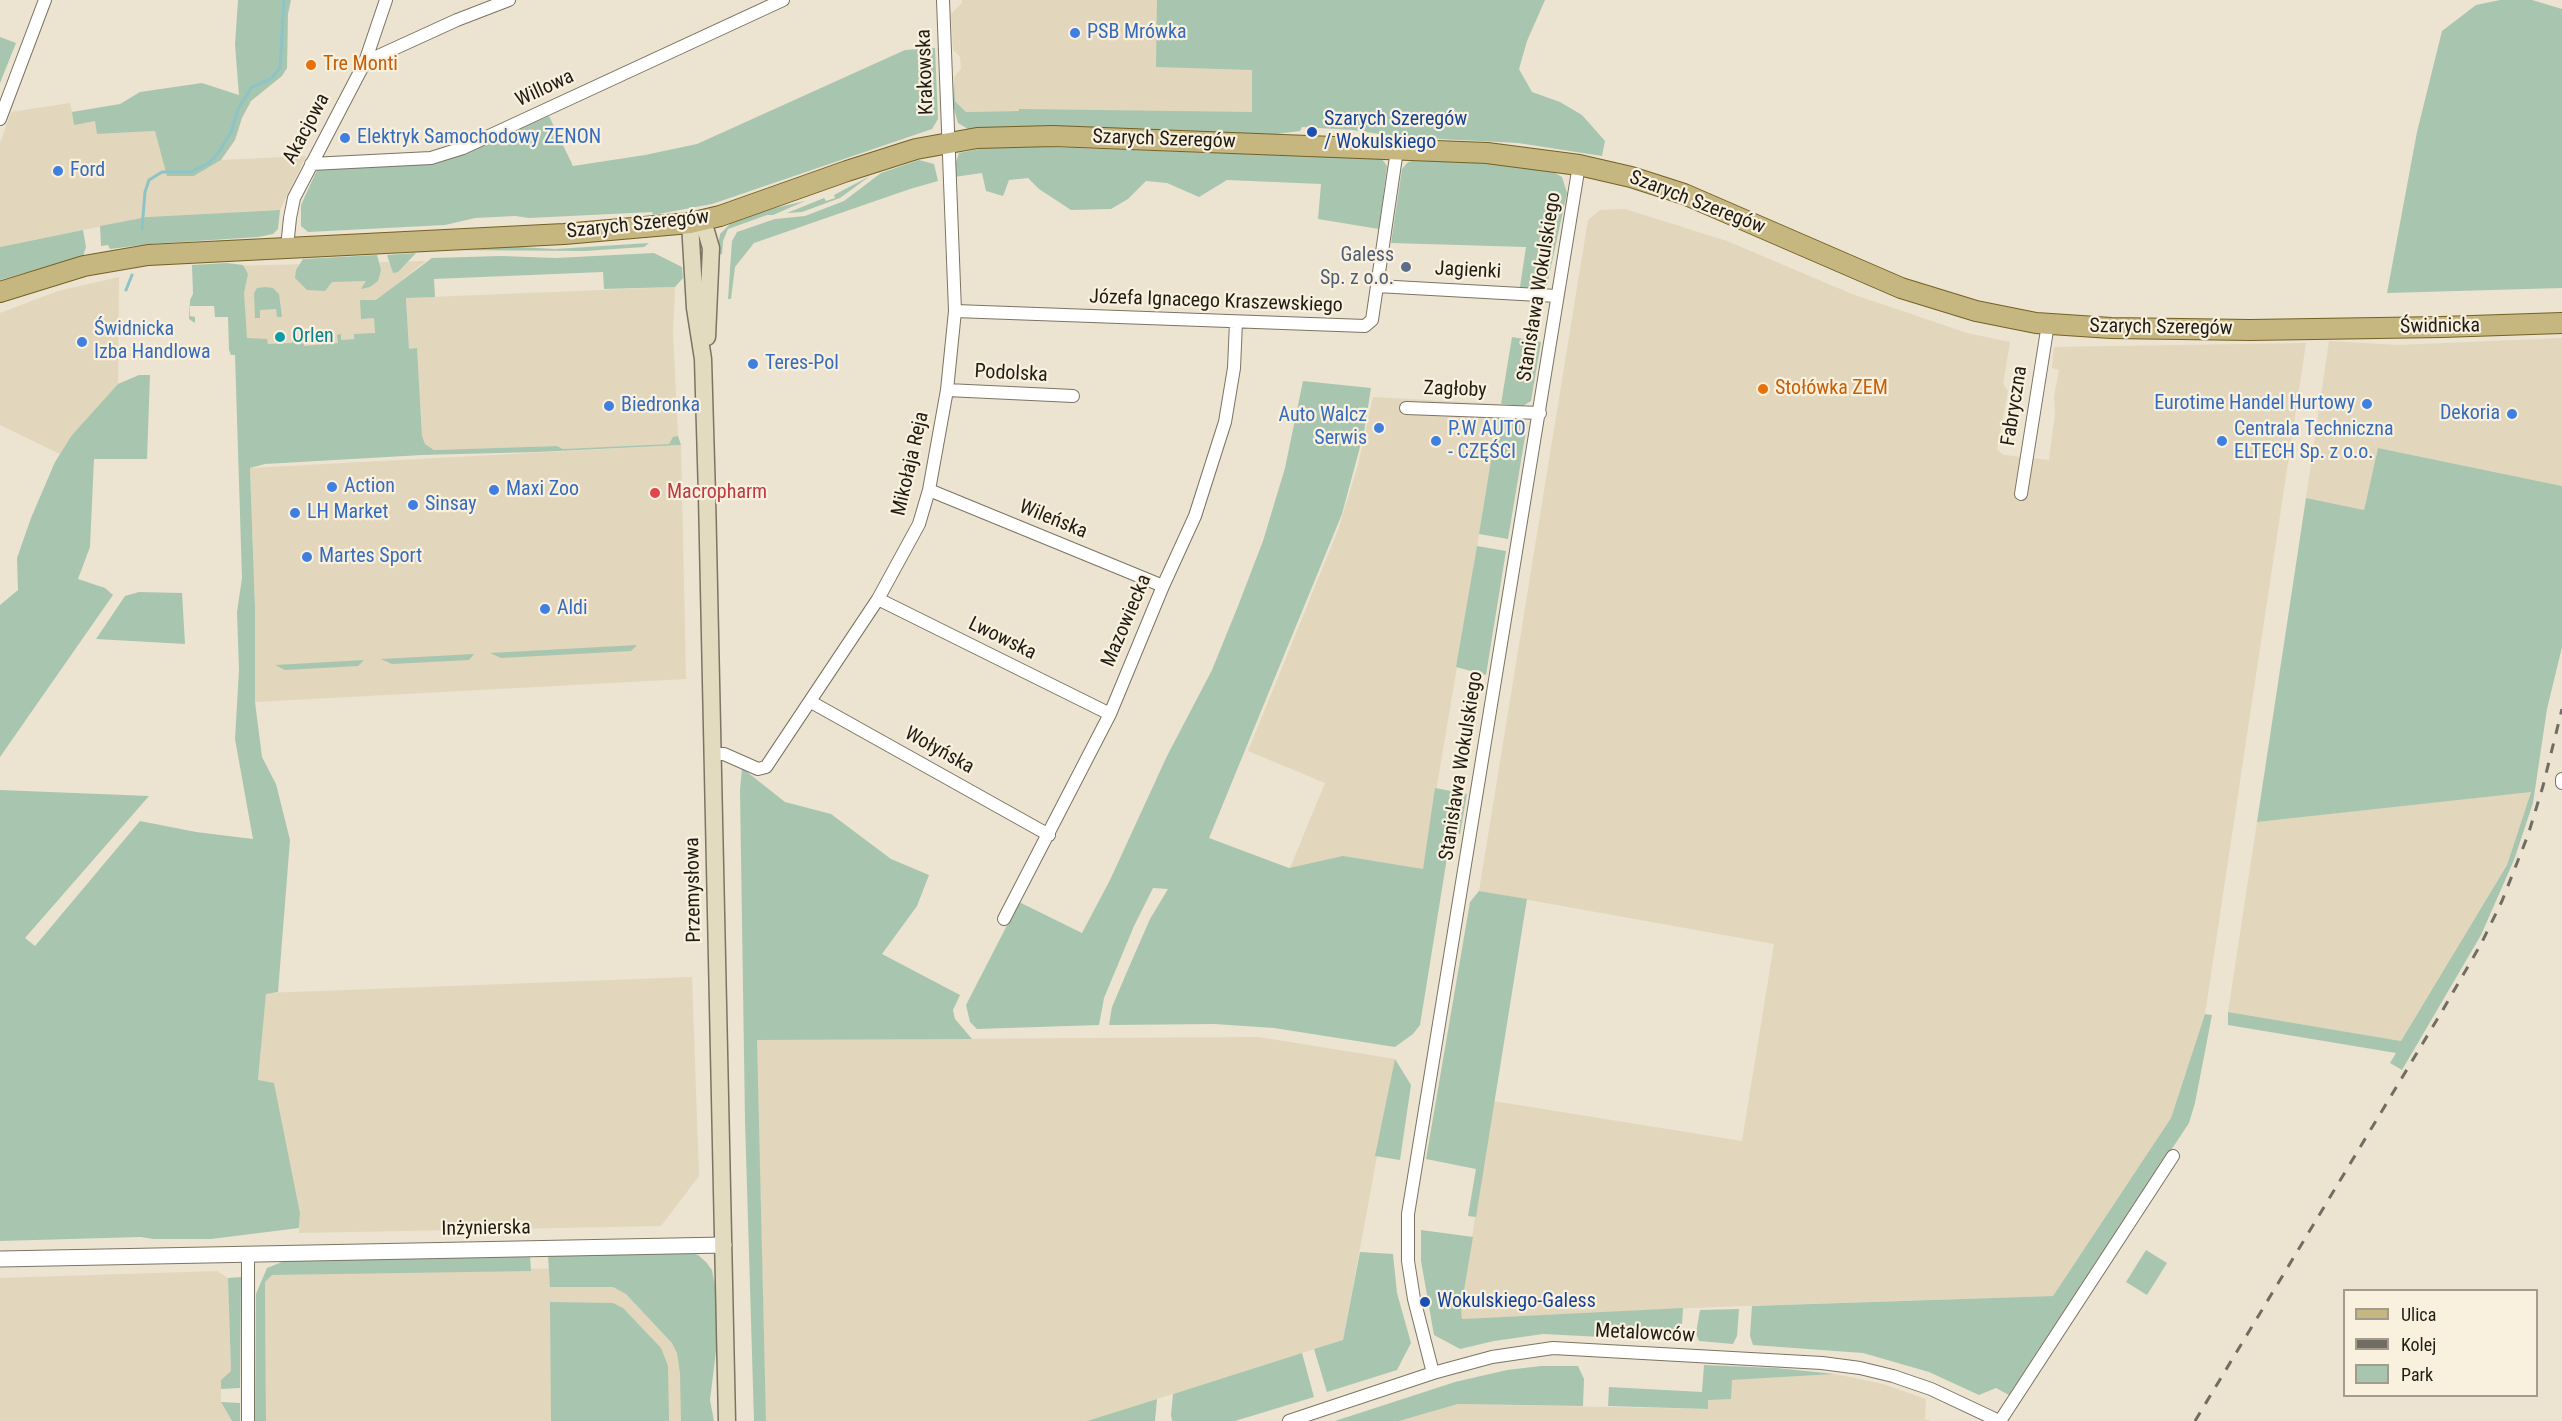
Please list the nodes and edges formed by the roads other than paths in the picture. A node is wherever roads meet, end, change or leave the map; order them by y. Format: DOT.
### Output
graph roads {
  1 [pos="45,0"];
  2 [pos="386,0"];
  3 [pos="509,0"];
  4 [pos="783,0"];
  5 [pos="943,0"];
  6 [pos="365,62"];
  7 [pos="0,119"];
  8 [pos="948,142"];
  9 [pos="1397,150"];
  10 [pos="311,164"];
  11 [pos="1579,165"];
  12 [pos="697,222"];
  13 [pos="287,247"];
  14 [pos="1377,286"];
  15 [pos="0,292"];
  16 [pos="1557,296"];
  17 [pos="955,310"];
  18 [pos="1236,322"];
  19 [pos="2562,323"];
  20 [pos="2048,324"];
  21 [pos="2318,329"];
  22 [pos="947,390"];
  23 [pos="1074,396"];
  24 [pos="1406,408"];
  25 [pos="1540,413"];
  26 [pos="929,490"];
  27 [pos="2020,494"];
  28 [pos="1162,586"];
  29 [pos="878,599"];
  30 [pos="811,702"];
  31 [pos="1110,714"];
  32 [pos="712,753"];
  33 [pos="1048,835"];
  34 [pos="1005,919"];
  35 [pos="2173,1156"];
  36 [pos="724,1245"];
  37 [pos="248,1255"];
  38 [pos="0,1259"];
  39 [pos="1432,1373"];
  40 [pos="248,1421"];
  41 [pos="727,1421"];
  42 [pos="1289,1421"];
  43 [pos="2000,1421"];
  1 -- 7 [label="street"];
  2 -- 6 [label="street, Akacjowa"];
  3 -- 6 [label="street"];
  4 -- 10 [label="street, Willowa"];
  5 -- 8 [label="street, Krakowska"];
  6 -- 10 [label="street, Akacjowa"];
  8 -- 9 [label="main road, Szarych Szeregów"];
  8 -- 12 [label="main road, Szarych Szeregów"];
  8 -- 17 [label="street, Mikołaja Reja"];
  9 -- 11 [label="main road, Szarych Szeregów"];
  9 -- 14 [label="street, Józefa Ignacego Kraszewskiego"];
  10 -- 13 [label="street, Akacjowa"];
  11 -- 16 [label="street, Stanisława Wokulskiego"];
  11 -- 20 [label="main road, Szarych Szeregów"];
  12 -- 13 [label="main road, Szarych Szeregów"];
  12 -- 32 [label="main road, Przemysłowa"];
  13 -- 15 [label="main road, Szarych Szeregów"];
  14 -- 16 [label="street, Jagienki"];
  14 -- 18 [label="street, Józefa Ignacego Kraszewskiego"];
  16 -- 25 [label="street, Stanisława Wokulskiego"];
  17 -- 18 [label="street, Józefa Ignacego Kraszewskiego"];
  17 -- 22 [label="street, Mikołaja Reja"];
  18 -- 28 [label="street, Mazowiecka"];
  19 -- 21 [label="main road, Świdnicka"];
  20 -- 21 [label="main road, Szarych Szeregów"];
  20 -- 27 [label="street, Fabryczna"];
  22 -- 23 [label="street, Podolska"];
  22 -- 26 [label="street, Mikołaja Reja"];
  24 -- 25 [label="street, Zagłoby"];
  25 -- 39 [label="street, Stanisława Wokulskiego"];
  26 -- 28 [label="street, Wileńska"];
  26 -- 29 [label="street, Mikołaja Reja"];
  28 -- 31 [label="street, Mazowiecka"];
  29 -- 30 [label="street, Mikołaja Reja"];
  29 -- 31 [label="street, Lwowska"];
  30 -- 32 [label="street, Mikołaja Reja"];
  30 -- 33 [label="street, Wołyńska"];
  31 -- 33 [label="street, Mazowiecka"];
  32 -- 36 [label="main road, Przemysłowa"];
  33 -- 34 [label="street, Mazowiecka"];
  35 -- 43 [label="street"];
  36 -- 37 [label="street, Inżynierska"];
  36 -- 41 [label="main road, Przemysłowa"];
  37 -- 38 [label="street, Inżynierska"];
  37 -- 40 [label="street"];
  39 -- 42 [label="street, Metalowców"];
  39 -- 43 [label="street, Metalowców"];
}
